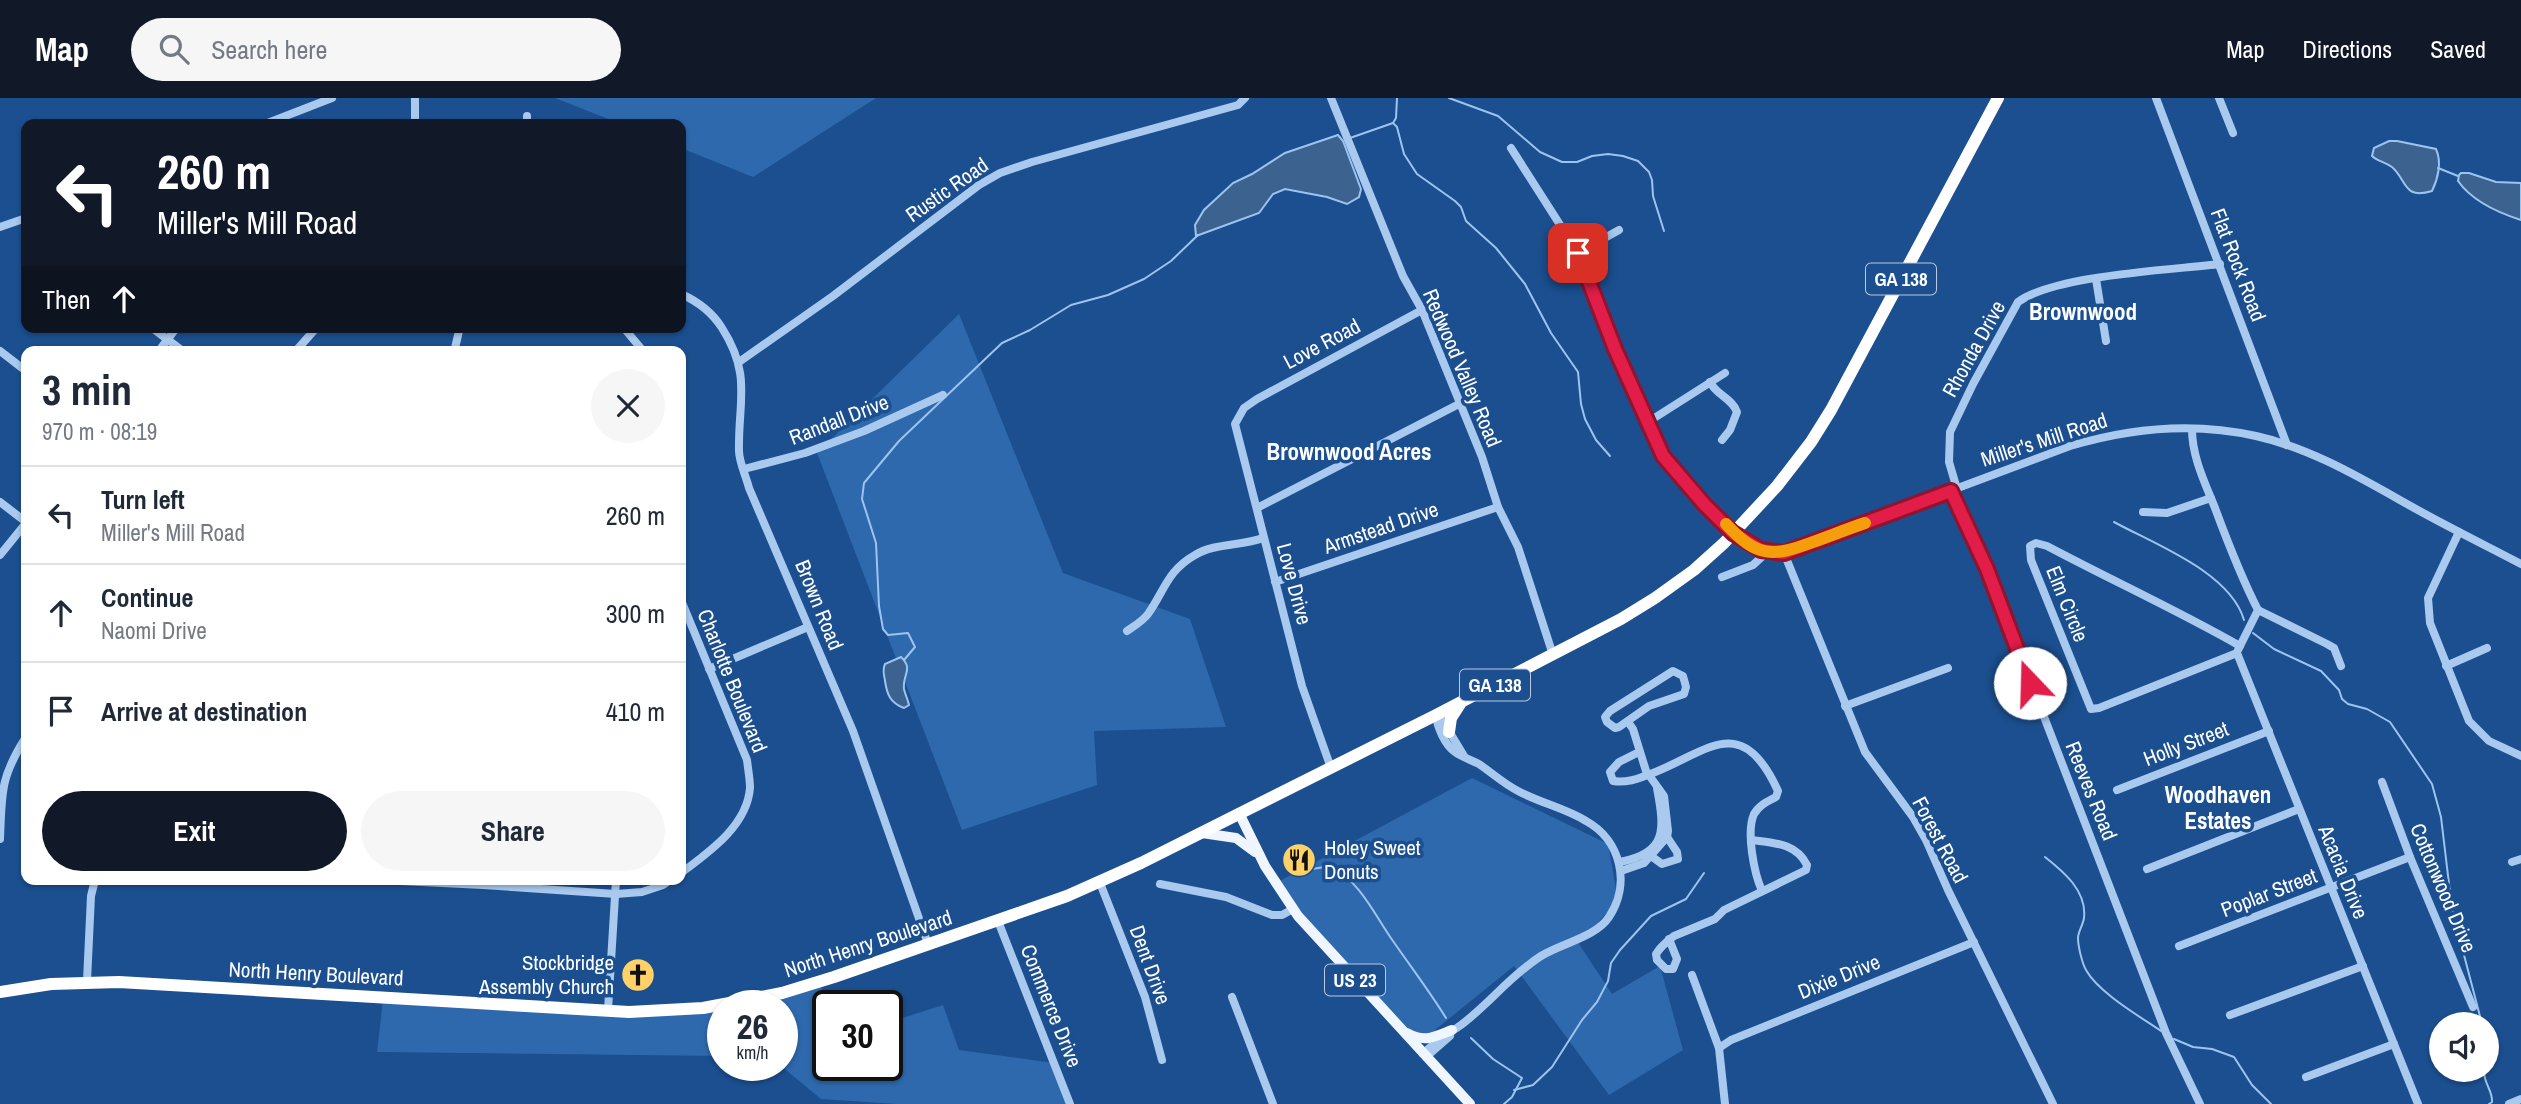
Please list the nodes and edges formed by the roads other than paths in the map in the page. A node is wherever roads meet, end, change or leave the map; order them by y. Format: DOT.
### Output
graph roads {
  1 [pos="332,98"];
  2 [pos="415,98"];
  3 [pos="1245,98"];
  4 [pos="1331,98"];
  5 [pos="1998,98"];
  6 [pos="2157,98"];
  7 [pos="2219,98"];
  8 [pos="281,119"];
  9 [pos="415,119"];
  10 [pos="2233,133"];
  11 [pos="1511,148"];
  12 [pos="21,220"];
  13 [pos="0,227"];
  14 [pos="1619,230"];
  15 [pos="1578,253"];
  16 [pos="2220,264"];
  17 [pos="2096,279"];
  18 [pos="686,297"];
  19 [pos="1422,310"];
  20 [pos="159,333"];
  21 [pos="172,333"];
  22 [pos="168,339"];
  23 [pos="2106,341"];
  24 [pos="163,346"];
  25 [pos="177,346"];
  26 [pos="0,351"];
  27 [pos="739,362"];
  28 [pos="21,367"];
  29 [pos="1725,373"];
  30 [pos="1710,382"];
  31 [pos="943,395"];
  32 [pos="1459,404"];
  33 [pos="1240,412"];
  34 [pos="1648,422"];
  35 [pos="2192,429"];
  36 [pos="1722,440"];
  37 [pos="2287,444"];
  38 [pos="744,469"];
  39 [pos="1954,490"];
  40 [pos="2211,498"];
  41 [pos="0,502"];
  42 [pos="1498,507"];
  43 [pos="1257,508"];
  44 [pos="2143,512"];
  45 [pos="21,518"];
  46 [pos="21,528"];
  47 [pos="2459,532"];
  48 [pos="1733,533"];
  49 [pos="1263,538"];
  50 [pos="1767,552"];
  51 [pos="1784,553"];
  52 [pos="0,555"];
  53 [pos="2521,564"];
  54 [pos="1722,577"];
  55 [pos="1275,582"];
  56 [pos="2258,610"];
  57 [pos="686,612"];
  58 [pos="808,627"];
  59 [pos="1127,631"];
  60 [pos="2487,648"];
  61 [pos="2239,649"];
  62 [pos="1553,655"];
  63 [pos="2341,666"];
  64 [pos="2446,666"];
  65 [pos="1948,668"];
  66 [pos="709,669"];
  67 [pos="1462,702"];
  68 [pos="1845,706"];
  69 [pos="1436,715"];
  70 [pos="1628,722"];
  71 [pos="2269,731"];
  72 [pos="1449,732"];
  73 [pos="21,745"];
  74 [pos="1639,752"];
  75 [pos="1464,756"];
  76 [pos="2521,756"];
  77 [pos="1330,766"];
  78 [pos="1649,775"];
  79 [pos="2382,782"];
  80 [pos="1656,785"];
  81 [pos="2117,790"];
  82 [pos="2299,809"];
  83 [pos="1240,813"];
  84 [pos="1202,833"];
  85 [pos="1667,837"];
  86 [pos="0,839"];
  87 [pos="1752,840"];
  88 [pos="1651,856"];
  89 [pos="2410,857"];
  90 [pos="1261,858"];
  91 [pos="2521,859"];
  92 [pos="2512,862"];
  93 [pos="1620,867"];
  94 [pos="686,869"];
  95 [pos="2147,869"];
  96 [pos="1100,883"];
  97 [pos="1160,884"];
  98 [pos="94,885"];
  99 [pos="483,885"];
  100 [pos="616,885"];
  101 [pos="663,885"];
  102 [pos="2330,888"];
  103 [pos="1762,891"];
  104 [pos="615,894"];
  105 [pos="1293,909"];
  106 [pos="998,921"];
  107 [pos="1669,939"];
  108 [pos="1974,942"];
  109 [pos="928,944"];
  110 [pos="2179,946"];
  111 [pos="2362,966"];
  112 [pos="1692,975"];
  113 [pos="87,981"];
  114 [pos="0,992"];
  115 [pos="1232,997"];
  116 [pos="2473,1007"];
  117 [pos="608,1010"];
  118 [pos="2230,1015"];
  119 [pos="1452,1030"];
  120 [pos="1402,1031"];
  121 [pos="2394,1044"];
  122 [pos="1719,1048"];
  123 [pos="1424,1055"];
  124 [pos="1162,1060"];
  125 [pos="2306,1077"];
  126 [pos="2521,1099"];
  127 [pos="1070,1104"];
  128 [pos="1273,1104"];
  129 [pos="1470,1104"];
  130 [pos="1725,1104"];
  131 [pos="2053,1104"];
  132 [pos="2200,1104"];
  133 [pos="2417,1104"];
  134 [pos="2509,1104"];
  1 -- 8 [label="street"];
  2 -- 9 [label="street"];
  3 -- 27 [label="street, Rustic Road"];
  4 -- 19 [label="street, Redwood Valley Road"];
  5 -- 48 [label="highway, GA 138"];
  6 -- 16 [label="street, Flat Rock Road"];
  7 -- 10 [label="street"];
  11 -- 15 [label="street, Miller's Mill Road"];
  12 -- 13 [label="street"];
  14 -- 15 [label="street"];
  15 -- 34 [label="street, Miller's Mill Road"];
  16 -- 17 [label="street, Rhonda Drive"];
  16 -- 37 [label="street, Flat Rock Road"];
  17 -- 23 [label="street"];
  17 -- 39 [label="street, Rhonda Drive"];
  18 -- 27 [label="street, Brown Road"];
  19 -- 32 [label="street, Redwood Valley Road"];
  19 -- 33 [label="street, Love Road"];
  20 -- 22 [label="street"];
  21 -- 22 [label="street"];
  22 -- 24 [label="street"];
  22 -- 25 [label="street"];
  26 -- 28 [label="street"];
  27 -- 38 [label="street, Brown Road"];
  29 -- 30 [label="street"];
  30 -- 34 [label="street"];
  30 -- 36 [label="street"];
  31 -- 38 [label="street, Randall Drive"];
  32 -- 42 [label="street, Redwood Valley Road"];
  32 -- 43 [label="street"];
  33 -- 43 [label="street, Love Drive"];
  34 -- 48 [label="street, Miller's Mill Road"];
  35 -- 37 [label="street, Miller's Mill Road"];
  35 -- 39 [label="street, Miller's Mill Road"];
  35 -- 40 [label="street"];
  37 -- 47 [label="street, Miller's Mill Road"];
  38 -- 58 [label="street, Brown Road"];
  39 -- 51 [label="street, Miller's Mill Road"];
  39 -- 132 [label="street, Reeves Road"];
  40 -- 44 [label="street"];
  40 -- 56 [label="street"];
  41 -- 45 [label="street"];
  42 -- 55 [label="street, Armstead Drive"];
  42 -- 62 [label="street, Redwood Valley Road"];
  43 -- 49 [label="street, Love Drive"];
  46 -- 52 [label="street"];
  47 -- 53 [label="street, Miller's Mill Road"];
  47 -- 64 [label="street"];
  48 -- 50 [label="street, Miller's Mill Road"];
  48 -- 62 [label="highway, GA 138"];
  49 -- 55 [label="street, Love Drive"];
  49 -- 59 [label="street"];
  50 -- 51 [label="street, Miller's Mill Road"];
  50 -- 54 [label="street"];
  51 -- 68 [label="street, Forest Road"];
  55 -- 77 [label="street, Love Drive"];
  56 -- 61 [label="street"];
  56 -- 63 [label="street"];
  57 -- 66 [label="street, Charlotte Boulevard"];
  58 -- 66 [label="street"];
  58 -- 109 [label="street, Brown Road"];
  60 -- 64 [label="street"];
  61 -- 61 [label="street, Elm Circle"];
  61 -- 71 [label="street, Acacia Drive"];
  62 -- 67 [label="highway, GA 138"];
  64 -- 76 [label="street"];
  65 -- 68 [label="street"];
  66 -- 94 [label="street, Charlotte Boulevard"];
  67 -- 69 [label="highway, GA 138"];
  67 -- 72 [label="highway"];
  68 -- 108 [label="street, Forest Road"];
  69 -- 72 [label="street"];
  69 -- 75 [label="street"];
  69 -- 77 [label="highway, GA 138"];
  70 -- 70 [label="street"];
  70 -- 74 [label="street"];
  71 -- 81 [label="street, Holly Street"];
  71 -- 82 [label="street, Acacia Drive"];
  72 -- 75 [label="street"];
  73 -- 86 [label="street"];
  74 -- 78 [label="street"];
  74 -- 78 [label="street"];
  75 -- 93 [label="street"];
  77 -- 83 [label="highway, GA 138"];
  78 -- 80 [label="street"];
  78 -- 87 [label="street"];
  79 -- 89 [label="street, Cottonwood Drive"];
  80 -- 85 [label="street"];
  80 -- 93 [label="street"];
  82 -- 95 [label="street"];
  82 -- 102 [label="street, Acacia Drive"];
  83 -- 84 [label="highway, North Henry Boulevard"];
  83 -- 90 [label="main road, US 23"];
  84 -- 90 [label="main road, US 23"];
  84 -- 96 [label="highway, North Henry Boulevard"];
  85 -- 88 [label="street"];
  85 -- 88 [label="street"];
  87 -- 103 [label="street"];
  87 -- 103 [label="street"];
  88 -- 93 [label="street"];
  89 -- 102 [label="street, Poplar Street"];
  89 -- 116 [label="street, Cottonwood Drive"];
  90 -- 105 [label="main road, US 23"];
  91 -- 92 [label="street"];
  93 -- 119 [label="street"];
  96 -- 106 [label="highway, North Henry Boulevard"];
  96 -- 124 [label="street, Dent Drive"];
  97 -- 105 [label="street"];
  98 -- 113 [label="street"];
  99 -- 104 [label="street"];
  100 -- 104 [label="street"];
  101 -- 104 [label="street"];
  102 -- 110 [label="street, Poplar Street"];
  102 -- 111 [label="street, Acacia Drive"];
  103 -- 107 [label="street"];
  104 -- 117 [label="street"];
  105 -- 120 [label="main road, US 23"];
  106 -- 109 [label="highway, North Henry Boulevard"];
  106 -- 127 [label="street, Commerce Drive"];
  108 -- 122 [label="street, Dixie Drive"];
  108 -- 131 [label="street, Forest Road"];
  109 -- 117 [label="highway, North Henry Boulevard"];
  111 -- 118 [label="street"];
  111 -- 121 [label="street, Acacia Drive"];
  112 -- 122 [label="street"];
  113 -- 114 [label="highway, North Henry Boulevard"];
  113 -- 117 [label="highway, North Henry Boulevard"];
  115 -- 128 [label="street"];
  119 -- 120 [label="main road"];
  119 -- 123 [label="street"];
  120 -- 123 [label="main road, US 23"];
  121 -- 125 [label="street"];
  121 -- 133 [label="street, Acacia Drive"];
  122 -- 130 [label="street"];
  123 -- 129 [label="main road, US 23"];
  126 -- 134 [label="street"];
}
